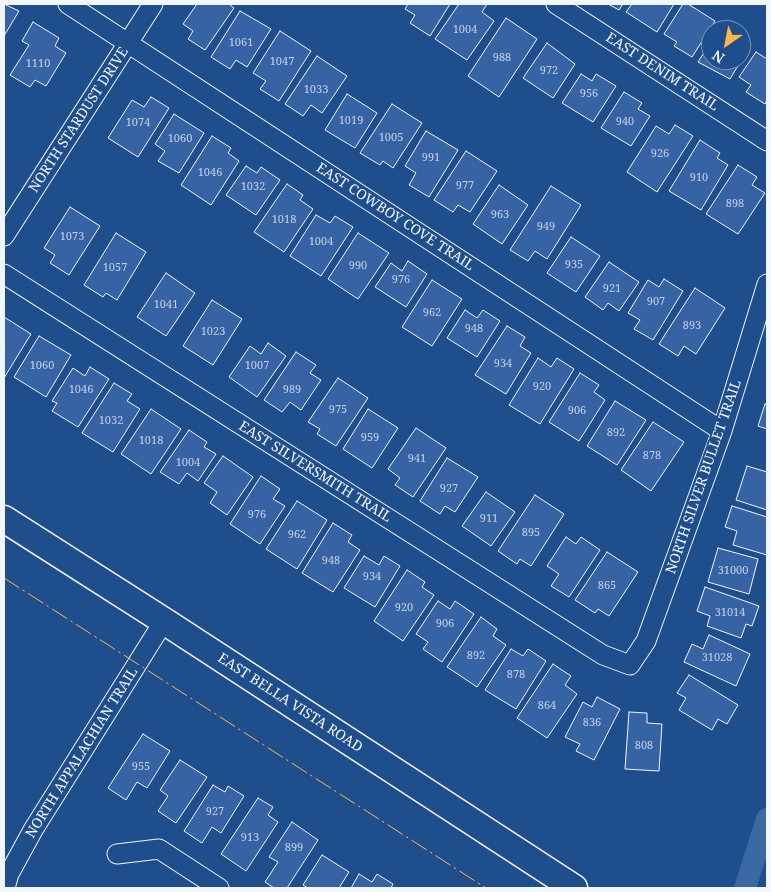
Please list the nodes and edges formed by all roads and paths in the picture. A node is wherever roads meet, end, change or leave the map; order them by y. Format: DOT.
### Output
graph roads {
  1 [pos="68,4"];
  2 [pos="153,4"];
  3 [pos="556,4"];
  4 [pos="128,43"];
  5 [pos="767,141"];
  6 [pos="4,236"];
  7 [pos="4,274"];
  8 [pos="767,284"];
  9 [pos="722,431"];
  10 [pos="4,519"];
  11 [pos="164,621"];
  12 [pos="630,664"];
  13 [pos="117,854"];
  14 [pos="5,888"];
  15 [pos="219,888"];
  16 [pos="574,888"];
  1 -- 4 [label="street, EAST COWBOY COVE TRAIL"];
  2 -- 4 [label="street, NORTH STARDUST DRIVE"];
  3 -- 5 [label="street, EAST DENIM TRAIL"];
  4 -- 6 [label="street, NORTH STARDUST DRIVE"];
  4 -- 9 [label="street, EAST COWBOY COVE TRAIL"];
  7 -- 12 [label="street, EAST SILVERSMITH TRAIL"];
  8 -- 9 [label="street, NORTH SILVER BULLET TRAIL"];
  9 -- 12 [label="street, NORTH SILVER BULLET TRAIL"];
  10 -- 11 [label="street, EAST BELLA VISTA ROAD"];
  11 -- 14 [label="street, NORTH APPALACHIAN TRAIL"];
  11 -- 16 [label="street, EAST BELLA VISTA ROAD"];
  13 -- 15 [label="street"];
}
